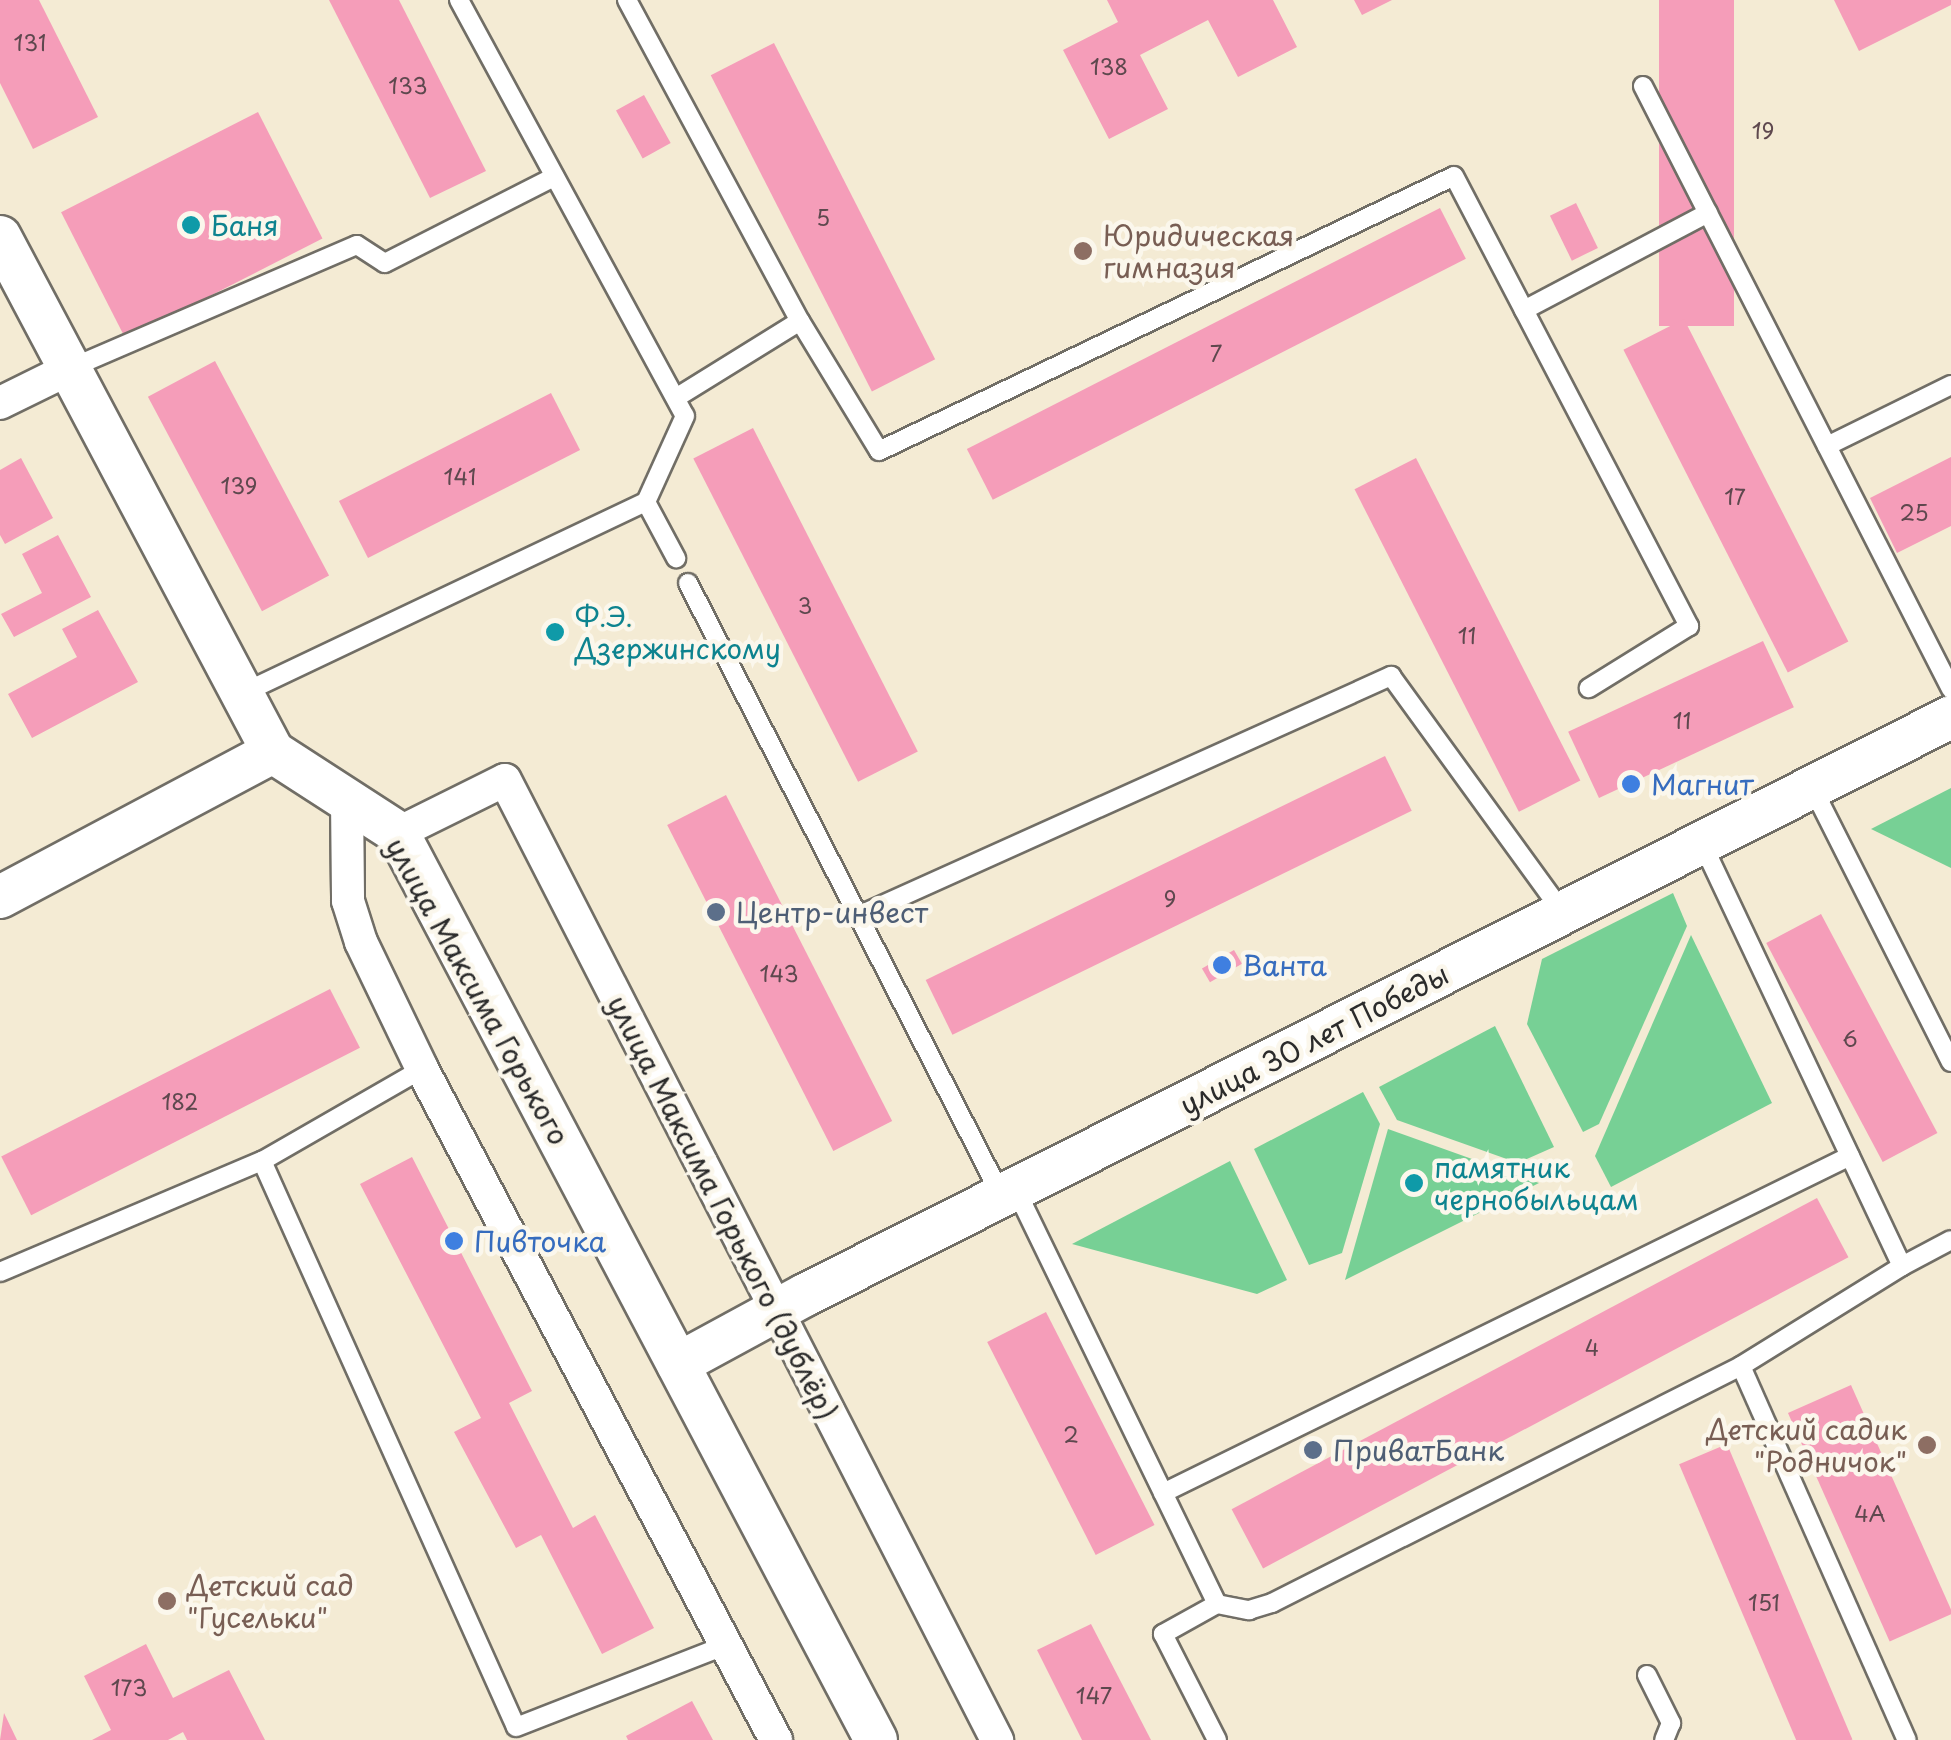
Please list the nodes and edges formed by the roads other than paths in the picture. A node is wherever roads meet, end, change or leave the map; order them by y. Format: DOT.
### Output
graph roads {
  1 [pos="459,0"];
  2 [pos="627,0"];
  3 [pos="1643,86"];
  4 [pos="554,177"];
  5 [pos="1708,213"];
  6 [pos="0,237"];
  7 [pos="1524,310"];
  8 [pos="800,320"];
  9 [pos="71,368"];
  10 [pos="1951,385"];
  11 [pos="676,398"];
  12 [pos="0,402"];
  13 [pos="1827,446"];
  14 [pos="646,502"];
  15 [pos="676,558"];
  16 [pos="688,583"];
  17 [pos="1588,688"];
  18 [pos="1951,689"];
  19 [pos="240,694"];
  20 [pos="1951,716"];
  21 [pos="273,752"];
  22 [pos="1812,787"];
  23 [pos="347,800"];
  24 [pos="398,833"];
  25 [pos="1702,843"];
  26 [pos="0,897"];
  27 [pos="1563,913"];
  28 [pos="858,916"];
  29 [pos="1951,1062"];
  30 [pos="422,1069"];
  31 [pos="1850,1156"];
  32 [pos="262,1161"];
  33 [pos="1009,1194"];
  34 [pos="1951,1240"];
  35 [pos="1902,1266"];
  36 [pos="0,1272"];
  37 [pos="780,1312"];
  38 [pos="678,1364"];
  39 [pos="1741,1366"];
  40 [pos="1163,1493"];
  41 [pos="1218,1604"];
  42 [pos="726,1645"];
  43 [pos="1647,1675"];
  44 [pos="878,1736"];
  45 [pos="776,1740"];
  46 [pos="997,1740"];
  47 [pos="1217,1740"];
  48 [pos="1664,1740"];
  49 [pos="1907,1740"];
  1 -- 4 [label="lane"];
  2 -- 8 [label="lane"];
  3 -- 5 [label="lane"];
  4 -- 9 [label="lane"];
  4 -- 11 [label="lane"];
  5 -- 7 [label="lane"];
  5 -- 13 [label="lane"];
  6 -- 9 [label="street, улица Максима Горького"];
  7 -- 8 [label="lane"];
  7 -- 17 [label="lane"];
  8 -- 11 [label="lane"];
  9 -- 12 [label="street"];
  9 -- 19 [label="street, улица Максима Горького"];
  10 -- 13 [label="lane"];
  11 -- 14 [label="lane"];
  13 -- 18 [label="lane"];
  14 -- 15 [label="lane"];
  14 -- 19 [label="lane"];
  16 -- 28 [label="lane"];
  19 -- 21 [label="street, улица Максима Горького"];
  20 -- 22 [label="street, улица 30 лет Победы"];
  21 -- 23 [label="street, улица Максима Горького"];
  21 -- 26 [label="street"];
  22 -- 25 [label="street, улица 30 лет Победы"];
  22 -- 29 [label="lane"];
  23 -- 24 [label="street, улица Максима Горького"];
  23 -- 30 [label="street"];
  24 -- 37 [label="street, улица Максима Горького (дублёр)"];
  24 -- 38 [label="street, улица Максима Горького"];
  25 -- 27 [label="street, улица 30 лет Победы"];
  25 -- 31 [label="lane"];
  27 -- 28 [label="lane"];
  27 -- 33 [label="street, улица 30 лет Победы"];
  28 -- 33 [label="lane"];
  30 -- 32 [label="lane"];
  30 -- 42 [label="street"];
  31 -- 35 [label="lane"];
  31 -- 40 [label="lane"];
  32 -- 36 [label="lane"];
  32 -- 42 [label="lane"];
  33 -- 37 [label="street, улица 30 лет Победы"];
  33 -- 40 [label="lane"];
  34 -- 35 [label="lane"];
  35 -- 39 [label="lane"];
  37 -- 38 [label="street, улица 30 лет Победы"];
  37 -- 46 [label="street, улица Максима Горького (дублёр)"];
  38 -- 44 [label="street, улица Максима Горького"];
  39 -- 41 [label="lane"];
  39 -- 49 [label="lane"];
  40 -- 41 [label="lane"];
  41 -- 47 [label="lane"];
  42 -- 45 [label="street"];
  43 -- 48 [label="lane"];
}
